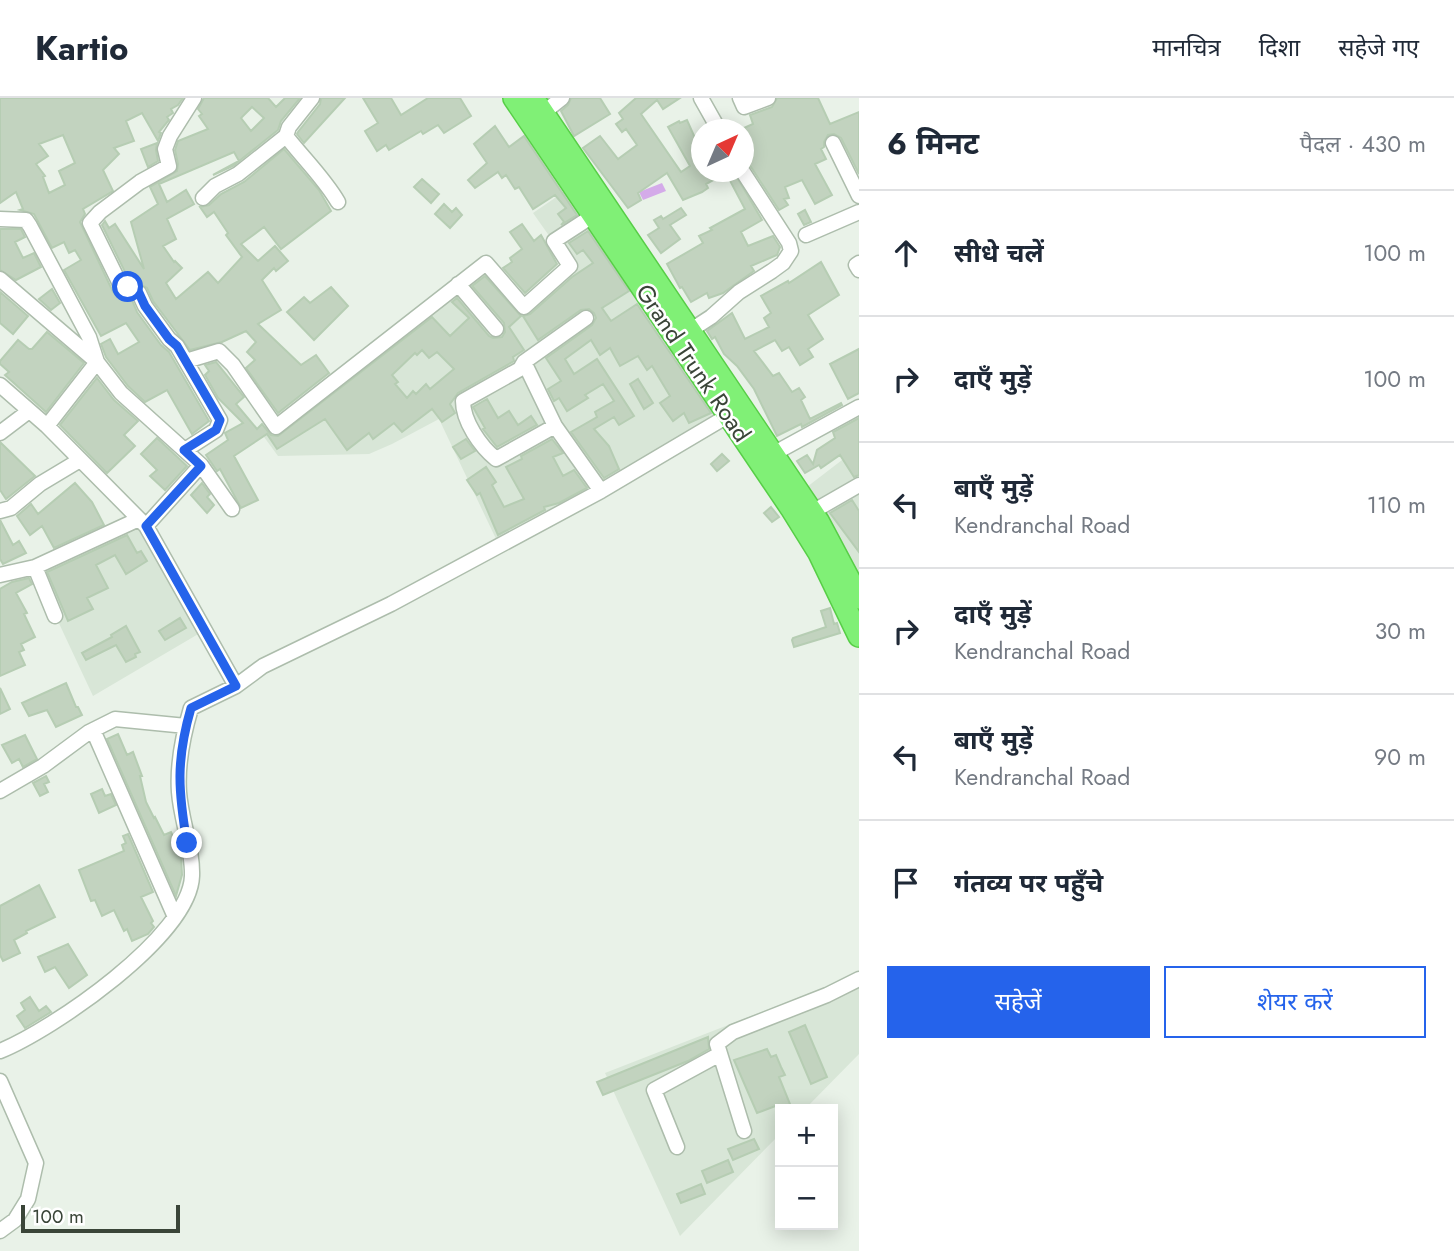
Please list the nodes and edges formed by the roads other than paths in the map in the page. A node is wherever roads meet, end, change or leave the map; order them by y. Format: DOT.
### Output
graph roads {
  1 [pos="194,98"];
  2 [pos="312,98"];
  3 [pos="514,98"];
  4 [pos="562,98"];
  5 [pos="701,98"];
  6 [pos="740,98"];
  7 [pos="768,98"];
  8 [pos="538,105"];
  9 [pos="713,119"];
  10 [pos="286,136"];
  11 [pos="833,143"];
  12 [pos="749,182"];
  13 [pos="859,196"];
  14 [pos="203,198"];
  15 [pos="338,202"];
  16 [pos="859,212"];
  17 [pos="594,215"];
  18 [pos="0,219"];
  19 [pos="806,235"];
  20 [pos="859,263"];
  21 [pos="859,270"];
  22 [pos="0,279"];
  23 [pos="458,284"];
  24 [pos="586,318"];
  25 [pos="496,329"];
  26 [pos="691,330"];
  27 [pos="186,361"];
  28 [pos="97,362"];
  29 [pos="524,362"];
  30 [pos="0,386"];
  31 [pos="859,407"];
  32 [pos="29,411"];
  33 [pos="736,412"];
  34 [pos="47,426"];
  35 [pos="555,426"];
  36 [pos="0,433"];
  37 [pos="184,450"];
  38 [pos="774,454"];
  39 [pos="80,460"];
  40 [pos="201,466"];
  41 [pos="859,485"];
  42 [pos="601,491"];
  43 [pos="232,509"];
  44 [pos="0,511"];
  45 [pos="813,512"];
  46 [pos="143,523"];
  47 [pos="35,567"];
  48 [pos="0,575"];
  49 [pos="859,598"];
  50 [pos="55,616"];
  51 [pos="859,635"];
  52 [pos="236,686"];
  53 [pos="186,726"];
  54 [pos="93,730"];
  55 [pos="0,790"];
  56 [pos="175,917"];
  57 [pos="859,979"];
  58 [pos="0,1051"];
  59 [pos="720,1054"];
  60 [pos="0,1080"];
  61 [pos="744,1130"];
  62 [pos="677,1147"];
  63 [pos="0,1231"];
  1 -- 27 [label="street"];
  2 -- 10 [label="street"];
  3 -- 17 [label="highway, Grand Trunk Road"];
  4 -- 8 [label="street"];
  5 -- 9 [label="street"];
  6 -- 7 [label="street"];
  8 -- 26 [label="highway, Grand Trunk Road"];
  10 -- 14 [label="street"];
  10 -- 15 [label="street"];
  11 -- 13 [label="street"];
  12 -- 26 [label="street"];
  16 -- 19 [label="street"];
  17 -- 23 [label="street"];
  17 -- 33 [label="highway, Grand Trunk Road"];
  18 -- 28 [label="street"];
  20 -- 21 [label="street"];
  22 -- 28 [label="street"];
  23 -- 25 [label="street"];
  23 -- 27 [label="street"];
  24 -- 29 [label="street"];
  26 -- 33 [label="highway, Grand Trunk Road"];
  27 -- 37 [label="street"];
  28 -- 34 [label="street"];
  28 -- 37 [label="street"];
  29 -- 35 [label="street"];
  29 -- 35 [label="street"];
  30 -- 32 [label="street"];
  31 -- 38 [label="street"];
  32 -- 34 [label="street"];
  32 -- 36 [label="street"];
  33 -- 38 [label="highway, Grand Trunk Road"];
  33 -- 42 [label="street"];
  33 -- 51 [label="highway, Grand Trunk Road"];
  34 -- 39 [label="street"];
  35 -- 42 [label="street"];
  37 -- 40 [label="street"];
  38 -- 45 [label="highway, Grand Trunk Road"];
  39 -- 44 [label="street"];
  39 -- 46 [label="street"];
  40 -- 43 [label="street"];
  40 -- 46 [label="street"];
  41 -- 45 [label="street"];
  42 -- 52 [label="street"];
  45 -- 49 [label="highway, Grand Trunk Road"];
  46 -- 47 [label="street"];
  46 -- 52 [label="street"];
  47 -- 48 [label="street"];
  47 -- 50 [label="street"];
  52 -- 53 [label="street"];
  53 -- 54 [label="street"];
  53 -- 56 [label="street"];
  54 -- 55 [label="street"];
  54 -- 56 [label="street"];
  56 -- 58 [label="street"];
  57 -- 59 [label="street"];
  59 -- 61 [label="street"];
  59 -- 62 [label="street"];
  60 -- 63 [label="street"];
}
